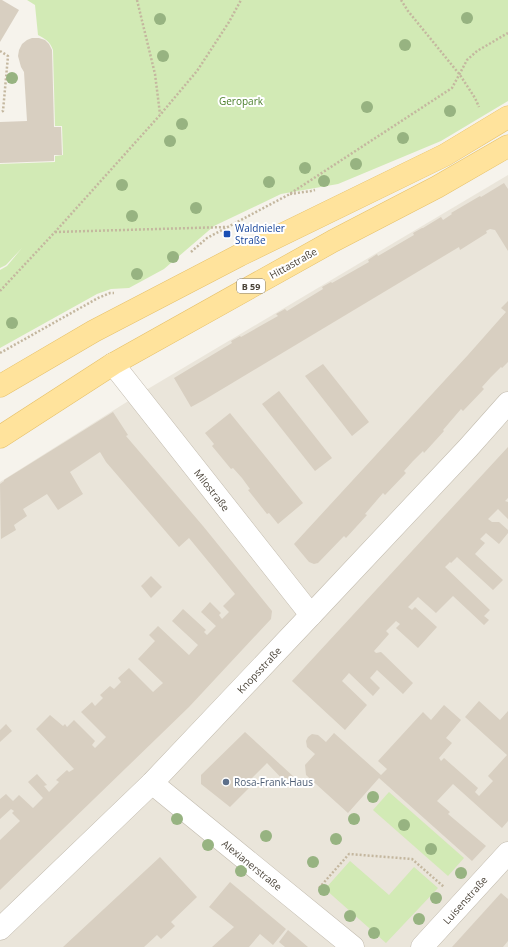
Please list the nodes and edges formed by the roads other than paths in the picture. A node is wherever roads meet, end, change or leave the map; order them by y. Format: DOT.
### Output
graph roads {
  1 [pos="508,116"];
  2 [pos="508,146"];
  3 [pos="113,364"];
  4 [pos="0,386"];
  5 [pos="508,403"];
  6 [pos="0,437"];
  7 [pos="311,615"];
  8 [pos="152,783"];
  9 [pos="508,853"];
  10 [pos="0,929"];
  11 [pos="353,947"];
  12 [pos="422,947"];
  1 -- 4 [label="main road"];
  2 -- 3 [label="main road, Hittastraße / B 59"];
  3 -- 6 [label="main road, Hittastraße / B 59"];
  3 -- 7 [label="street, Milostraße"];
  5 -- 7 [label="street, Knopsstraße"];
  7 -- 8 [label="street, Knopsstraße"];
  8 -- 10 [label="street, Knopsstraße"];
  8 -- 11 [label="street, Alexianerstraße"];
  9 -- 12 [label="street, Luisenstraße"];
}
